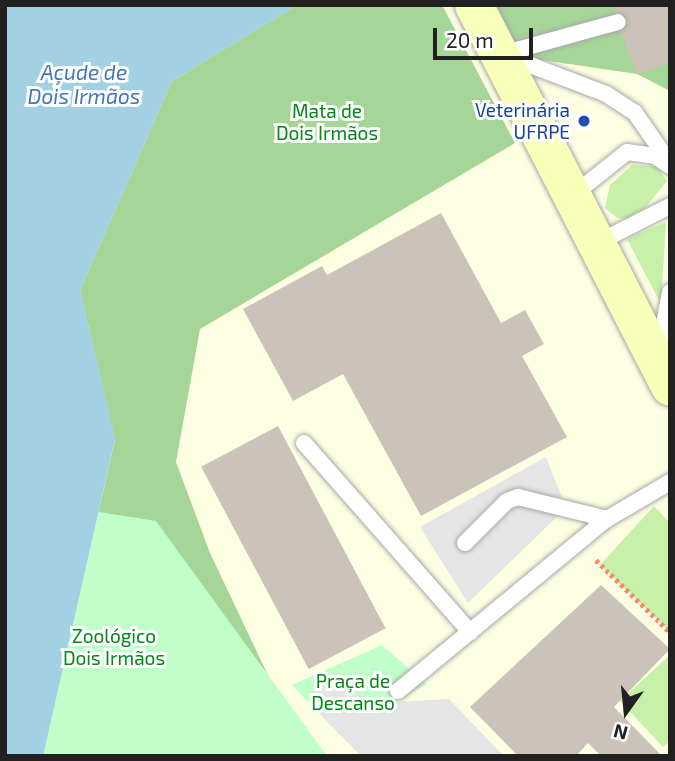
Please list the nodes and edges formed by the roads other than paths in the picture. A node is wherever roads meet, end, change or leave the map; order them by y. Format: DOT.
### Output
graph roads {
  1 [pos="474,5"];
  2 [pos="618,22"];
  3 [pos="502,54"];
  4 [pos="670,164"];
  5 [pos="573,195"];
  6 [pos="670,206"];
  7 [pos="597,243"];
  8 [pos="670,292"];
  9 [pos="663,374"];
  10 [pos="304,443"];
  11 [pos="670,482"];
  12 [pos="607,519"];
  13 [pos="465,543"];
  14 [pos="470,632"];
  15 [pos="398,691"];
  1 -- 3 [label="main road"];
  2 -- 3 [label="lane"];
  3 -- 4 [label="lane"];
  3 -- 5 [label="main road"];
  4 -- 5 [label="lane"];
  5 -- 7 [label="main road"];
  6 -- 7 [label="lane"];
  7 -- 9 [label="main road"];
  8 -- 9 [label="lane"];
  10 -- 14 [label="lane"];
  11 -- 12 [label="lane"];
  12 -- 13 [label="lane"];
  12 -- 14 [label="lane"];
  14 -- 15 [label="lane"];
}
